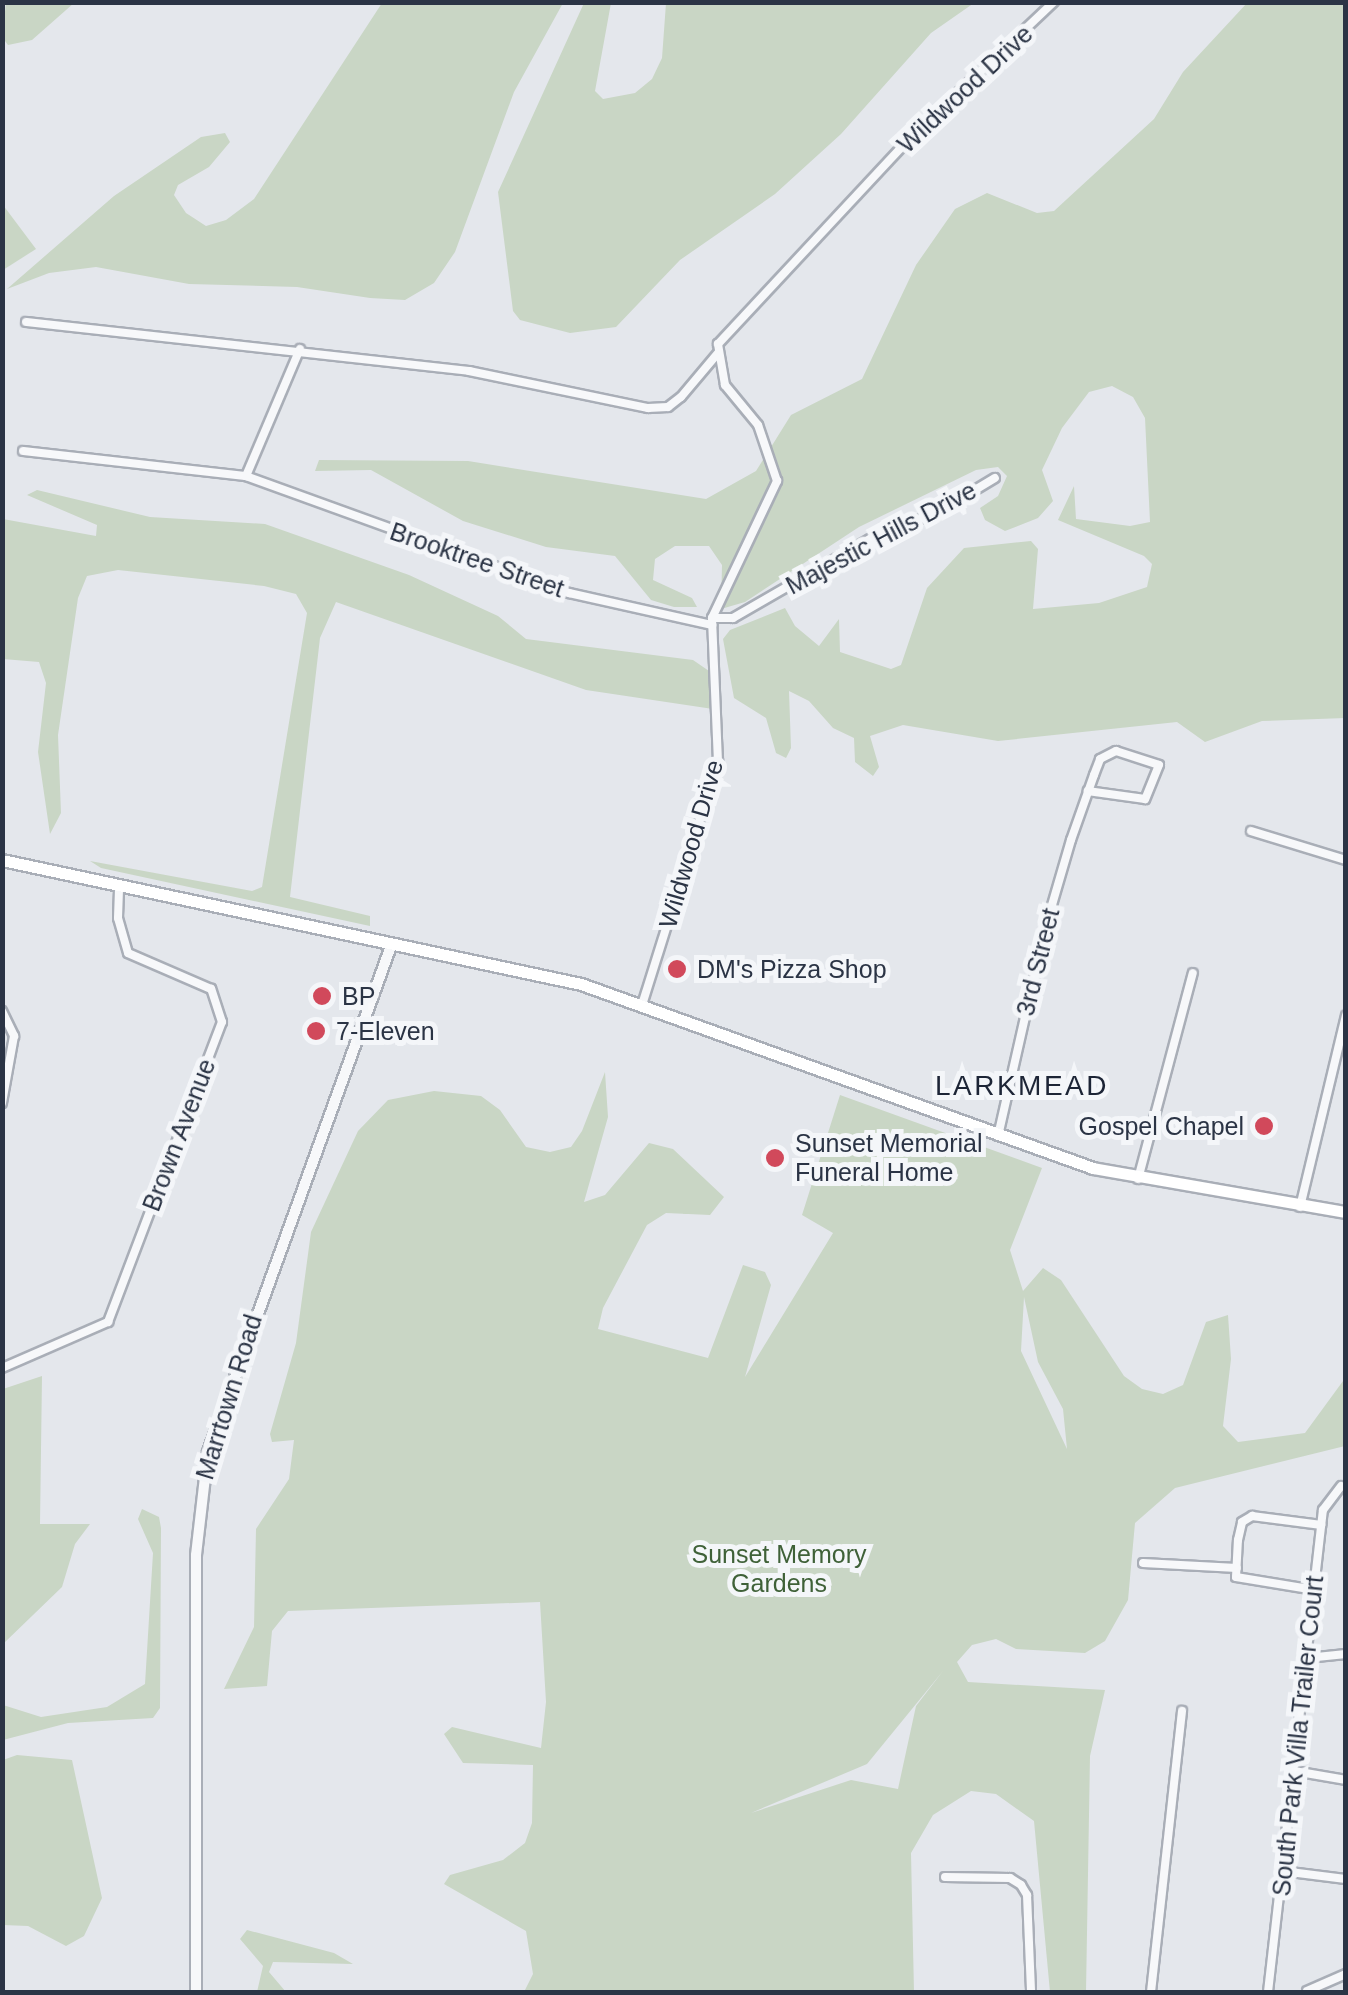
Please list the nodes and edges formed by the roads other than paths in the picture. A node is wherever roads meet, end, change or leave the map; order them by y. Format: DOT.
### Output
graph roads {
  1 [pos="1054,2"];
  2 [pos="26,322"];
  3 [pos="300,349"];
  4 [pos="718,353"];
  5 [pos="23,452"];
  6 [pos="246,476"];
  7 [pos="995,478"];
  8 [pos="712,622"];
  9 [pos="1088,790"];
  10 [pos="1251,831"];
  11 [pos="2,860"];
  12 [pos="1346,860"];
  13 [pos="119,887"];
  14 [pos="392,946"];
  15 [pos="1194,972"];
  16 [pos="642,1005"];
  17 [pos="2,1011"];
  18 [pos="1346,1015"];
  19 [pos="2,1104"];
  20 [pos="998,1136"];
  21 [pos="1138,1179"];
  22 [pos="1300,1207"];
  23 [pos="1346,1212"];
  24 [pos="2,1368"];
  25 [pos="1341,1486"];
  26 [pos="1321,1525"];
  27 [pos="1143,1563"];
  28 [pos="1237,1568"];
  29 [pos="1315,1590"];
  30 [pos="1346,1654"];
  31 [pos="1307,1658"];
  32 [pos="1182,1711"];
  33 [pos="1294,1771"];
  34 [pos="1346,1780"];
  35 [pos="1282,1871"];
  36 [pos="945,1877"];
  37 [pos="1346,1879"];
  38 [pos="1346,1974"];
  39 [pos="1307,1991"];
  40 [pos="196,1992"];
  41 [pos="1031,1992"];
  42 [pos="1150,1992"];
  43 [pos="1268,1992"];
  1 -- 4 [label="street, Wildwood Drive"];
  2 -- 3 [label="street, Wildwood Drive"];
  3 -- 4 [label="street, Wildwood Drive"];
  3 -- 6 [label="street"];
  4 -- 8 [label="street, Wildwood Drive"];
  5 -- 6 [label="street"];
  6 -- 8 [label="street, Brooktree Street"];
  7 -- 8 [label="street, Majestic Hills Drive"];
  8 -- 16 [label="street, Wildwood Drive"];
  9 -- 9 [label="street, 3rd Street"];
  9 -- 20 [label="street, 3rd Street"];
  10 -- 12 [label="street"];
  11 -- 13 [label="main road"];
  13 -- 14 [label="main road"];
  13 -- 24 [label="street, Brown Avenue"];
  14 -- 16 [label="main road"];
  14 -- 40 [label="street, Marrtown Road"];
  15 -- 21 [label="street"];
  16 -- 20 [label="main road"];
  17 -- 19 [label="street"];
  18 -- 22 [label="street"];
  20 -- 21 [label="main road"];
  21 -- 22 [label="main road"];
  22 -- 23 [label="main road"];
  25 -- 26 [label="street, South Park Villa Trailer Court"];
  26 -- 28 [label="street"];
  26 -- 29 [label="street, South Park Villa Trailer Court"];
  27 -- 28 [label="street"];
  28 -- 29 [label="street"];
  29 -- 31 [label="street, South Park Villa Trailer Court"];
  30 -- 31 [label="street"];
  31 -- 33 [label="street, South Park Villa Trailer Court"];
  32 -- 42 [label="street"];
  33 -- 34 [label="street"];
  33 -- 35 [label="street, South Park Villa Trailer Court"];
  35 -- 37 [label="street"];
  35 -- 43 [label="street, South Park Villa Trailer Court"];
  36 -- 41 [label="street"];
  38 -- 39 [label="street"];
}
